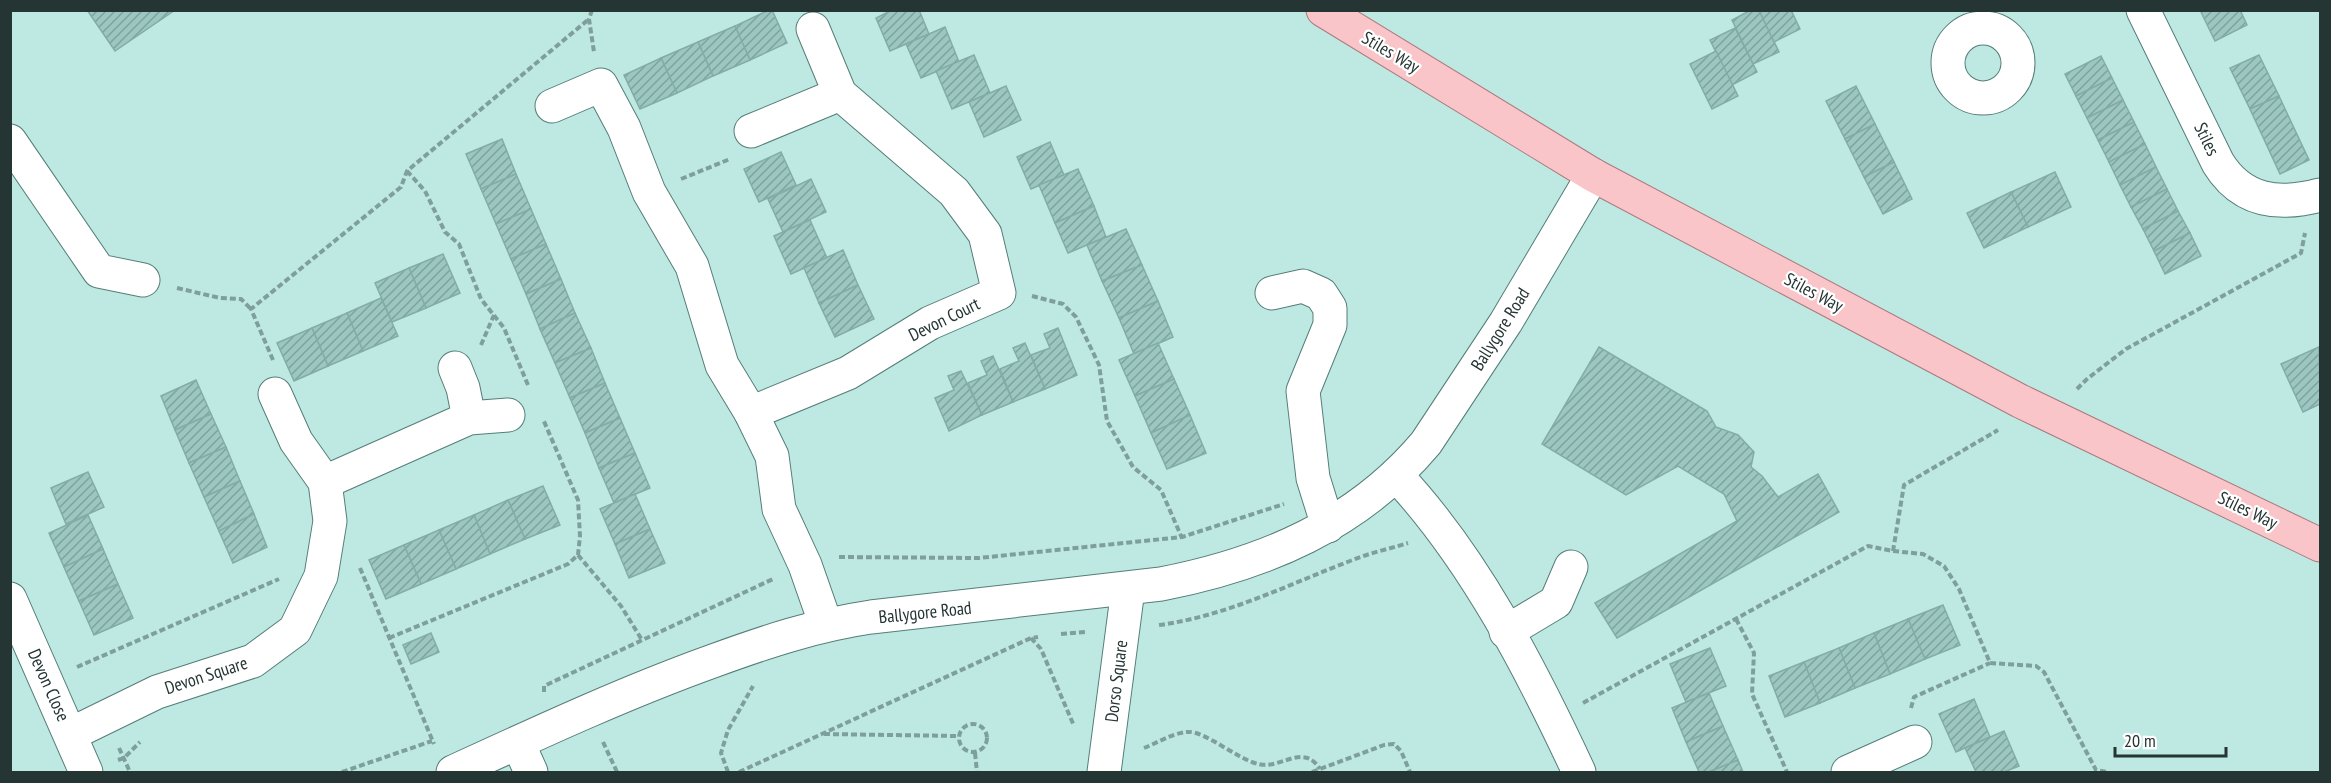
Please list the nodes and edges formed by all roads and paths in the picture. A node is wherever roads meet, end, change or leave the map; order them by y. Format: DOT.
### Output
graph roads {
  1 [pos="1323,10"];
  2 [pos="2143,10"];
  3 [pos="590,19"];
  4 [pos="813,29"];
  5 [pos="840,94"];
  6 [pos="552,106"];
  7 [pos="751,131"];
  8 [pos="10,141"];
  9 [pos="1593,175"];
  10 [pos="649,192"];
  11 [pos="2316,196"];
  12 [pos="143,280"];
  13 [pos="999,293"];
  14 [pos="1272,293"];
  15 [pos="251,309"];
  16 [pos="455,368"];
  17 [pos="275,394"];
  18 [pos="2073,394"];
  19 [pos="2020,401"];
  20 [pos="751,413"];
  21 [pos="508,416"];
  22 [pos="469,418"];
  23 [pos="1396,475"];
  24 [pos="325,482"];
  25 [pos="1328,526"];
  26 [pos="2320,545"];
  27 [pos="1893,551"];
  28 [pos="578,555"];
  29 [pos="358,564"];
  30 [pos="1571,567"];
  31 [pos="1200,577"];
  32 [pos="283,578"];
  33 [pos="1128,589"];
  34 [pos="10,599"];
  35 [pos="1736,619"];
  36 [pos="825,625"];
  37 [pos="1506,632"];
  38 [pos="1031,638"];
  39 [pos="642,640"];
  40 [pos="748,648"];
  41 [pos="1990,663"];
  42 [pos="47,680"];
  43 [pos="1554,719"];
  44 [pos="71,734"];
  45 [pos="824,734"];
  46 [pos="958,736"];
  47 [pos="432,741"];
  48 [pos="1916,742"];
  49 [pos="518,743"];
  50 [pos="975,753"];
  51 [pos="445,762"];
  52 [pos="1882,765"];
  53 [pos="1105,768"];
  54 [pos="1320,769"];
  55 [pos="86,772"];
  56 [pos="342,772"];
  57 [pos="531,772"];
  58 [pos="728,772"];
  59 [pos="977,772"];
  60 [pos="1312,772"];
  61 [pos="1410,772"];
  62 [pos="1579,772"];
  63 [pos="1787,772"];
  64 [pos="1848,772"];
  65 [pos="2107,772"];
  1 -- 9 [label="main road, Stiles Way"];
  2 -- 11 [label="street, Stiles"];
  3 -- 15 [label="path"];
  4 -- 5 [label="street, Devon Court"];
  5 -- 7 [label="street"];
  5 -- 13 [label="street, Devon Court"];
  6 -- 10 [label="street"];
  7 -- 10 [label="path"];
  8 -- 12 [label="street"];
  9 -- 19 [label="main road, Stiles Way"];
  9 -- 23 [label="street, Ballygore Road"];
  10 -- 20 [label="street"];
  11 -- 18 [label="path"];
  12 -- 15 [label="path"];
  13 -- 20 [label="street, Devon Court"];
  13 -- 31 [label="path"];
  14 -- 25 [label="street"];
  15 -- 17 [label="path"];
  16 -- 22 [label="street"];
  17 -- 24 [label="street, Devon Square"];
  19 -- 26 [label="main road, Stiles Way"];
  19 -- 27 [label="path"];
  20 -- 36 [label="street"];
  21 -- 22 [label="street"];
  22 -- 24 [label="street"];
  23 -- 25 [label="street, Ballygore Road"];
  23 -- 37 [label="street"];
  24 -- 44 [label="street, Devon Square"];
  25 -- 31 [label="street, Ballygore Road"];
  27 -- 35 [label="path"];
  27 -- 41 [label="path"];
  28 -- 39 [label="path"];
  29 -- 47 [label="path"];
  30 -- 37 [label="street"];
  31 -- 33 [label="street, Ballygore Road"];
  32 -- 42 [label="path"];
  33 -- 36 [label="street, Ballygore Road"];
  33 -- 53 [label="street, Dorso Square"];
  34 -- 42 [label="street, Devon Close"];
  35 -- 43 [label="path"];
  35 -- 63 [label="path"];
  36 -- 40 [label="street, Ballygore Road"];
  37 -- 43 [label="street"];
  38 -- 53 [label="path"];
  40 -- 49 [label="street, Ballygore Road"];
  40 -- 58 [label="path"];
  41 -- 48 [label="path"];
  41 -- 65 [label="path"];
  42 -- 44 [label="street, Devon Close"];
  43 -- 62 [label="street"];
  44 -- 55 [label="street, Devon Close"];
  45 -- 46 [label="path"];
  46 -- 50 [label="path"];
  46 -- 50 [label="path"];
  47 -- 51 [label="path"];
  47 -- 56 [label="path"];
  48 -- 52 [label="street"];
  49 -- 51 [label="street, Ballygore Road"];
  49 -- 57 [label="street"];
  50 -- 59 [label="path"];
  52 -- 64 [label="street"];
  53 -- 54 [label="path"];
  54 -- 60 [label="path"];
  54 -- 61 [label="path"];
}
